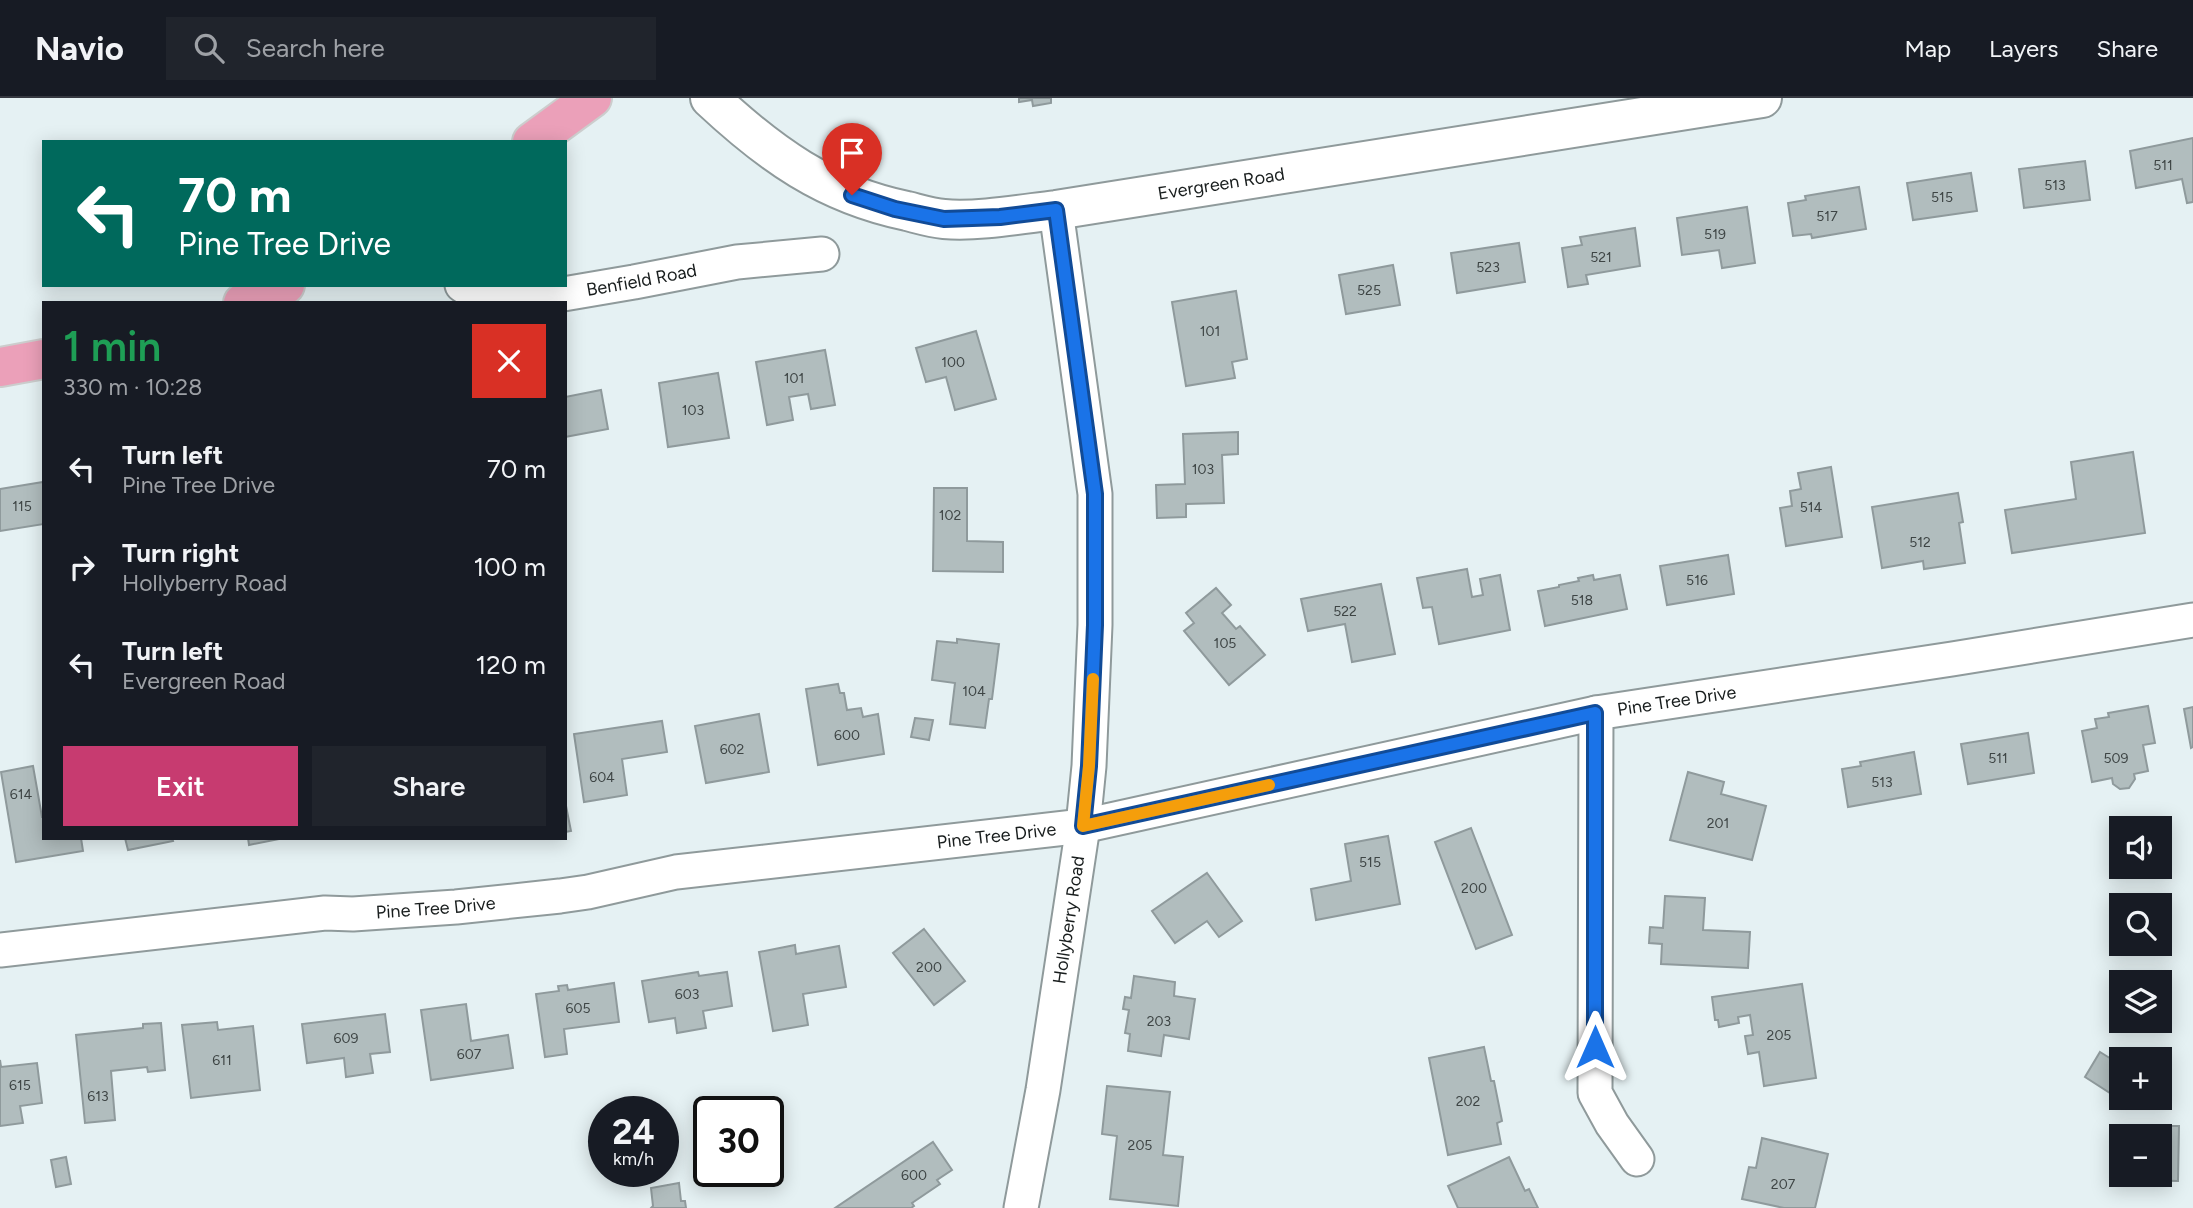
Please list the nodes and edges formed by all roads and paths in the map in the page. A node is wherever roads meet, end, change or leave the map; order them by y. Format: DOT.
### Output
graph roads {
  1 [pos="592,98"];
  2 [pos="710,98"];
  3 [pos="1762,98"];
  4 [pos="534,140"];
  5 [pos="1056,210"];
  6 [pos="822,254"];
  7 [pos="281,287"];
  8 [pos="465,287"];
  9 [pos="249,301"];
  10 [pos="42,359"];
  11 [pos="0,367"];
  12 [pos="2193,620"];
  13 [pos="1595,713"];
  14 [pos="1083,826"];
  15 [pos="0,950"];
  16 [pos="1637,1159"];
  17 [pos="1021,1208"];
  1 -- 4 [label="main road"];
  2 -- 5 [label="street, Evergreen Road"];
  3 -- 5 [label="street, Evergreen Road"];
  5 -- 14 [label="street, Hollyberry Road"];
  6 -- 8 [label="street, Benfield Road"];
  7 -- 9 [label="main road"];
  10 -- 11 [label="main road"];
  12 -- 13 [label="street, Pine Tree Drive"];
  13 -- 14 [label="street, Pine Tree Drive"];
  13 -- 16 [label="street"];
  14 -- 15 [label="street, Pine Tree Drive"];
  14 -- 17 [label="street, Hollyberry Road"];
}
